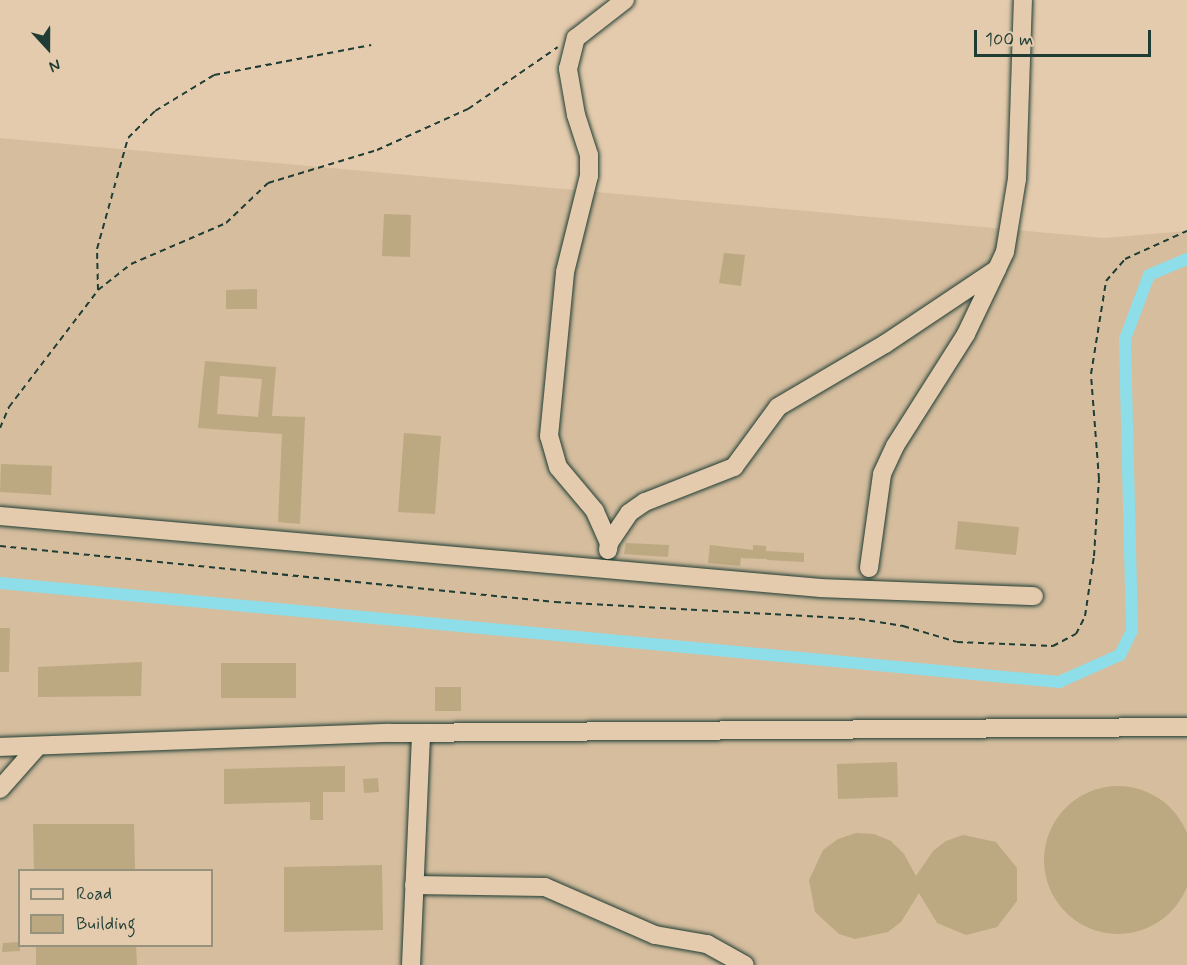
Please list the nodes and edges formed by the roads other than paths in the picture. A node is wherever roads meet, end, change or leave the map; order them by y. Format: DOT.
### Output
graph roads {
  1 [pos="625,0"];
  2 [pos="1023,0"];
  3 [pos="997,269"];
  4 [pos="0,516"];
  5 [pos="609,543"];
  6 [pos="605,568"];
  7 [pos="869,568"];
  8 [pos="1034,596"];
  9 [pos="1187,727"];
  10 [pos="421,733"];
  11 [pos="38,746"];
  12 [pos="0,747"];
  13 [pos="0,789"];
  14 [pos="414,885"];
  15 [pos="411,965"];
  16 [pos="745,965"];
  1 -- 5 [label="street"];
  2 -- 3 [label="street"];
  3 -- 5 [label="street"];
  3 -- 7 [label="street"];
  4 -- 6 [label="street"];
  5 -- 6 [label="street"];
  6 -- 8 [label="street"];
  9 -- 10 [label="street"];
  10 -- 11 [label="street"];
  10 -- 14 [label="street"];
  11 -- 12 [label="street"];
  11 -- 13 [label="street"];
  14 -- 15 [label="street"];
  14 -- 16 [label="street"];
}
